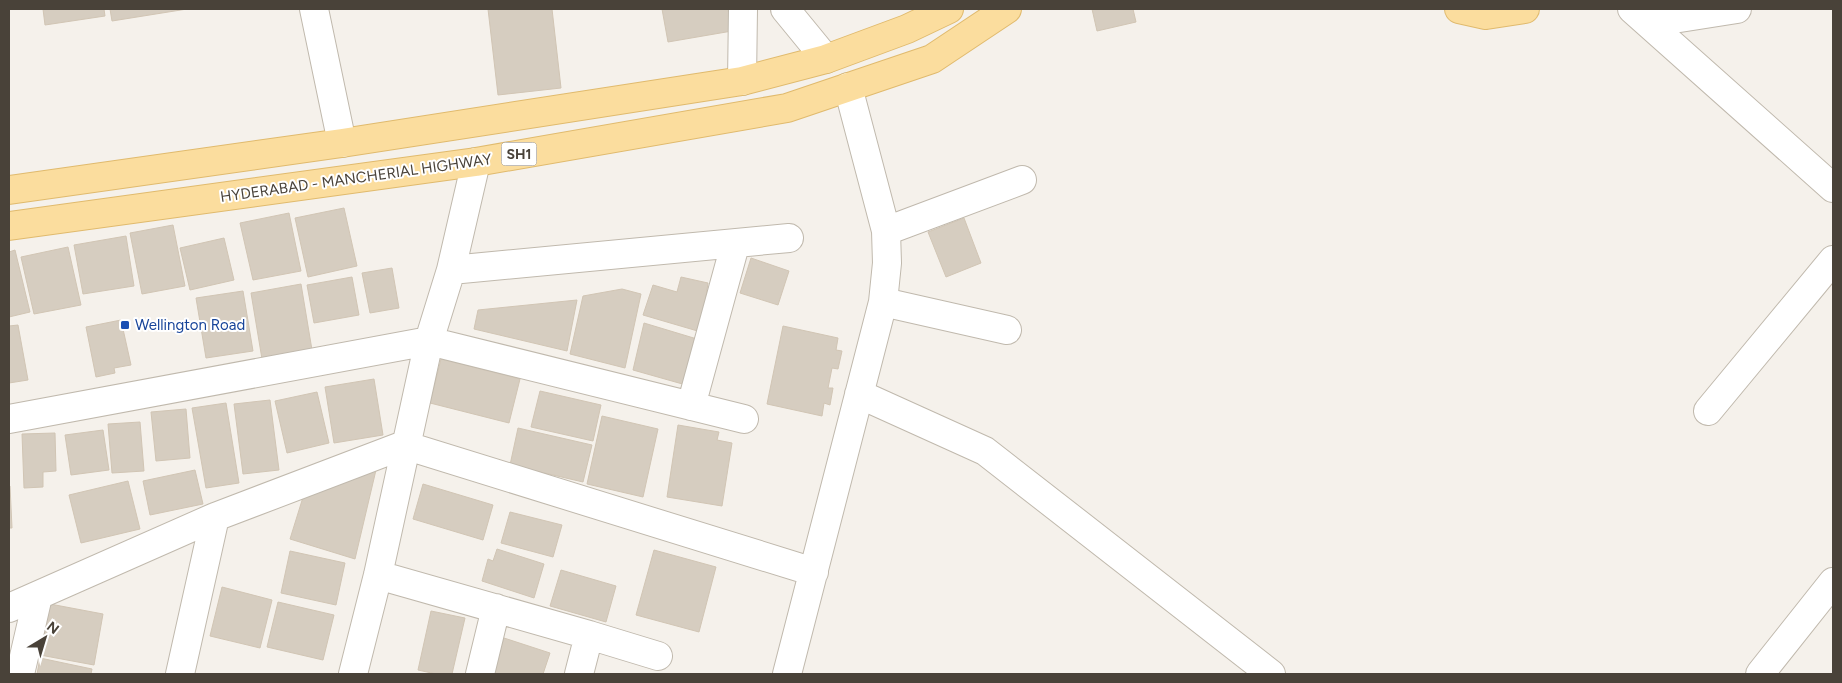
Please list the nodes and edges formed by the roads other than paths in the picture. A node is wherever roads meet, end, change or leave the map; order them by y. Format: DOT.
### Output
graph roads {
  1 [pos="314,9"];
  2 [pos="743,9"];
  3 [pos="785,9"];
  4 [pos="949,9"];
  5 [pos="1007,9"];
  6 [pos="1459,9"];
  7 [pos="1525,9"];
  8 [pos="1737,9"];
  9 [pos="1640,16"];
  10 [pos="826,59"];
  11 [pos="742,81"];
  12 [pos="848,87"];
  13 [pos="342,143"];
  14 [pos="476,162"];
  15 [pos="1022,180"];
  16 [pos="1833,188"];
  17 [pos="9,190"];
  18 [pos="9,226"];
  19 [pos="886,231"];
  20 [pos="789,238"];
  21 [pos="736,245"];
  22 [pos="1833,260"];
  23 [pos="450,270"];
  24 [pos="883,302"];
  25 [pos="1007,330"];
  26 [pos="429,341"];
  27 [pos="859,394"];
  28 [pos="691,406"];
  29 [pos="1708,411"];
  30 [pos="9,419"];
  31 [pos="744,419"];
  32 [pos="404,445"];
  33 [pos="215,517"];
  34 [pos="814,572"];
  35 [pos="378,574"];
  36 [pos="1833,582"];
  37 [pos="38,596"];
  38 [pos="9,608"];
  39 [pos="496,608"];
  40 [pos="589,635"];
  41 [pos="658,656"];
  42 [pos="20,674"];
  43 [pos="180,674"];
  44 [pos="353,674"];
  45 [pos="480,674"];
  46 [pos="579,674"];
  47 [pos="787,674"];
  48 [pos="1271,674"];
  49 [pos="1760,674"];
  1 -- 13 [label="street"];
  2 -- 11 [label="street"];
  3 -- 10 [label="street"];
  4 -- 10 [label="main road"];
  5 -- 12 [label="main road, HYDERABAD - MANCHERIAL HIGHWAY / SH1"];
  6 -- 7 [label="main road"];
  8 -- 9 [label="street"];
  9 -- 16 [label="street"];
  10 -- 11 [label="main road"];
  11 -- 13 [label="main road"];
  12 -- 14 [label="main road, HYDERABAD - MANCHERIAL HIGHWAY / SH1"];
  12 -- 19 [label="street"];
  13 -- 17 [label="main road"];
  14 -- 18 [label="main road, HYDERABAD - MANCHERIAL HIGHWAY / SH1"];
  14 -- 23 [label="street"];
  15 -- 19 [label="street"];
  19 -- 24 [label="street"];
  20 -- 21 [label="street"];
  21 -- 23 [label="street"];
  21 -- 28 [label="street"];
  22 -- 29 [label="street"];
  23 -- 26 [label="street"];
  24 -- 25 [label="street"];
  24 -- 27 [label="street"];
  26 -- 28 [label="street"];
  26 -- 30 [label="street"];
  26 -- 32 [label="street"];
  27 -- 34 [label="street"];
  27 -- 48 [label="street"];
  28 -- 31 [label="street"];
  32 -- 33 [label="street"];
  32 -- 34 [label="street"];
  32 -- 35 [label="street"];
  33 -- 37 [label="street"];
  33 -- 43 [label="street"];
  34 -- 47 [label="street"];
  35 -- 39 [label="street"];
  35 -- 44 [label="street"];
  36 -- 49 [label="street"];
  37 -- 38 [label="street"];
  37 -- 42 [label="street"];
  39 -- 40 [label="street"];
  39 -- 45 [label="street"];
  40 -- 41 [label="street"];
  40 -- 46 [label="street"];
}
